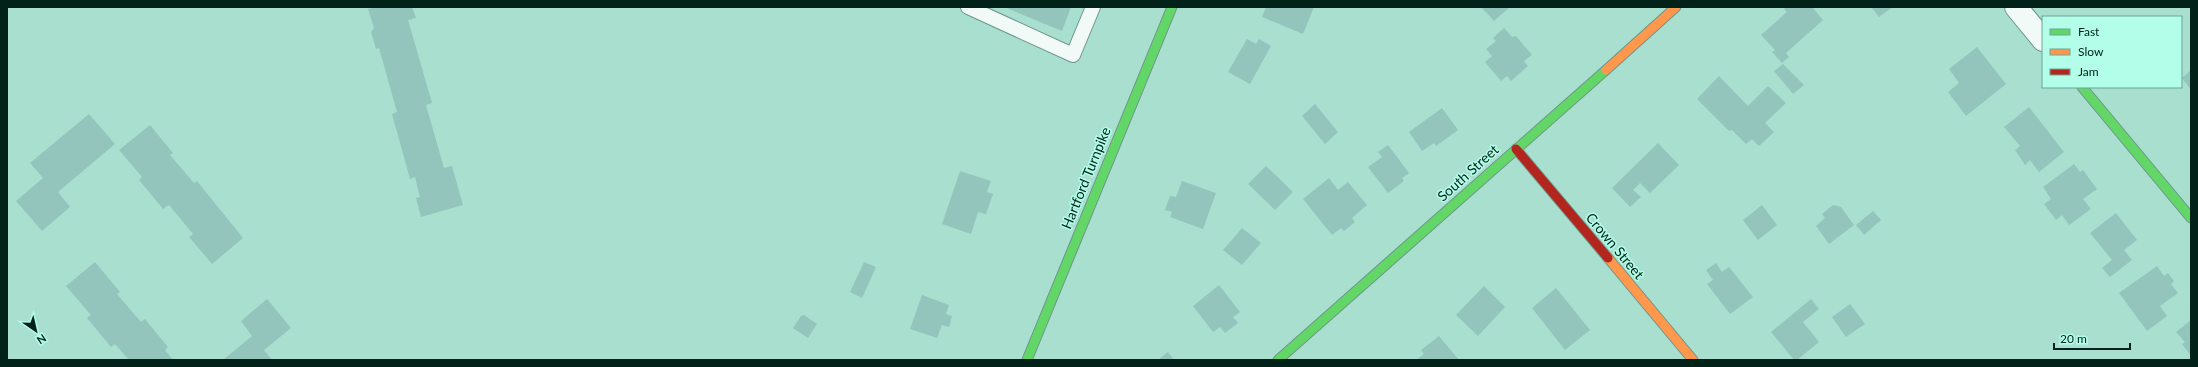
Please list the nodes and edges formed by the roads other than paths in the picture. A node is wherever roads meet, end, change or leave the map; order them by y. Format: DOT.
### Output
graph roads {
  1 [pos="968,7"];
  2 [pos="1093,7"];
  3 [pos="1172,7"];
  4 [pos="1676,7"];
  5 [pos="2016,7"];
  6 [pos="2042,39"];
  7 [pos="2083,88"];
  8 [pos="1516,150"];
  9 [pos="2191,218"];
  10 [pos="1027,360"];
  11 [pos="1278,360"];
  12 [pos="1693,360"];
  1 -- 2 [label="lane"];
  3 -- 10 [label="street, Hartford Turnpike"];
  4 -- 8 [label="street, South Street"];
  5 -- 6 [label="street"];
  7 -- 9 [label="street"];
  8 -- 11 [label="street, South Street"];
  8 -- 12 [label="street, Crown Street"];
}
